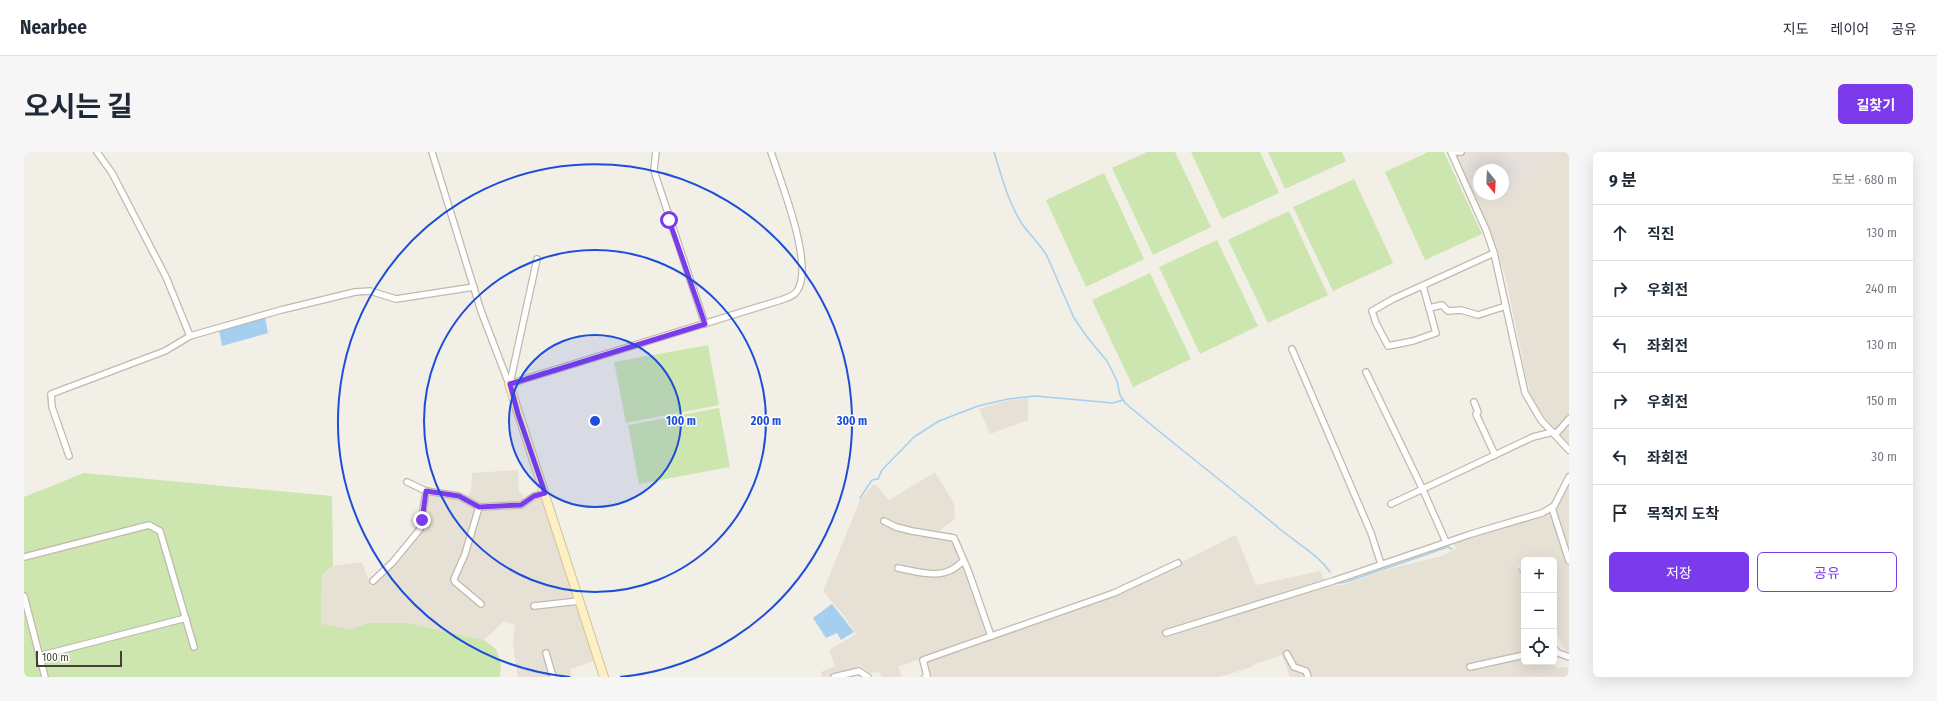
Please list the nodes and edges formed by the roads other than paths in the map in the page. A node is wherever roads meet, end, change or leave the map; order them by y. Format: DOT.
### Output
graph roads {
  1 [pos="97,152"];
  2 [pos="432,152"];
  3 [pos="656,152"];
  4 [pos="771,152"];
  5 [pos="1451,152"];
  6 [pos="1454,152"];
  7 [pos="1461,152"];
  8 [pos="1494,253"];
  9 [pos="537,259"];
  10 [pos="1423,286"];
  11 [pos="474,287"];
  12 [pos="1506,306"];
  13 [pos="1429,308"];
  14 [pos="705,324"];
  15 [pos="190,336"];
  16 [pos="1292,349"];
  17 [pos="1366,372"];
  18 [pos="510,384"];
  19 [pos="1474,402"];
  20 [pos="1569,419"];
  21 [pos="1554,434"];
  22 [pos="1569,450"];
  23 [pos="1495,455"];
  24 [pos="69,456"];
  25 [pos="1569,477"];
  26 [pos="407,482"];
  27 [pos="1423,490"];
  28 [pos="426,491"];
  29 [pos="545,493"];
  30 [pos="1391,504"];
  31 [pos="479,507"];
  32 [pos="1552,508"];
  33 [pos="884,521"];
  34 [pos="1446,542"];
  35 [pos="24,557"];
  36 [pos="964,561"];
  37 [pos="1569,562"];
  38 [pos="1178,563"];
  39 [pos="1382,564"];
  40 [pos="898,568"];
  41 [pos="373,581"];
  42 [pos="24,596"];
  43 [pos="579,600"];
  44 [pos="481,604"];
  45 [pos="534,606"];
  46 [pos="186,618"];
  47 [pos="1166,633"];
  48 [pos="991,636"];
  49 [pos="194,647"];
  50 [pos="1557,652"];
  51 [pos="546,653"];
  52 [pos="1287,654"];
  53 [pos="39,656"];
  54 [pos="1521,656"];
  55 [pos="1569,657"];
  56 [pos="1470,667"];
  57 [pos="44,677"];
  58 [pos="552,677"];
  59 [pos="604,677"];
  60 [pos="834,677"];
  61 [pos="868,677"];
  62 [pos="927,677"];
  63 [pos="1308,677"];
  1 -- 15 [label="street"];
  2 -- 11 [label="street"];
  3 -- 14 [label="street"];
  4 -- 14 [label="street"];
  5 -- 8 [label="street"];
  6 -- 7 [label="street"];
  8 -- 10 [label="street"];
  8 -- 12 [label="street"];
  9 -- 18 [label="street"];
  10 -- 13 [label="street"];
  10 -- 13 [label="street"];
  11 -- 15 [label="street"];
  11 -- 18 [label="street"];
  12 -- 13 [label="street"];
  12 -- 21 [label="street"];
  14 -- 18 [label="street"];
  15 -- 24 [label="street"];
  16 -- 39 [label="street"];
  17 -- 27 [label="street"];
  18 -- 29 [label="street"];
  19 -- 23 [label="street"];
  20 -- 21 [label="street"];
  21 -- 22 [label="street"];
  21 -- 23 [label="street"];
  23 -- 27 [label="street"];
  25 -- 32 [label="street"];
  26 -- 28 [label="street"];
  27 -- 30 [label="street"];
  27 -- 34 [label="street"];
  28 -- 31 [label="street"];
  28 -- 41 [label="street"];
  29 -- 31 [label="street"];
  29 -- 43 [label="street"];
  31 -- 44 [label="street"];
  32 -- 34 [label="street"];
  32 -- 37 [label="street"];
  33 -- 36 [label="street"];
  34 -- 39 [label="street"];
  35 -- 46 [label="street"];
  36 -- 40 [label="street"];
  36 -- 48 [label="street"];
  38 -- 48 [label="street"];
  39 -- 47 [label="street"];
  42 -- 53 [label="street"];
  43 -- 45 [label="street"];
  43 -- 59 [label="street"];
  46 -- 49 [label="street"];
  46 -- 53 [label="street"];
  48 -- 62 [label="street"];
  50 -- 55 [label="street"];
  51 -- 58 [label="street"];
  52 -- 63 [label="street"];
  53 -- 57 [label="street"];
  54 -- 56 [label="street"];
  60 -- 61 [label="street"];
}
